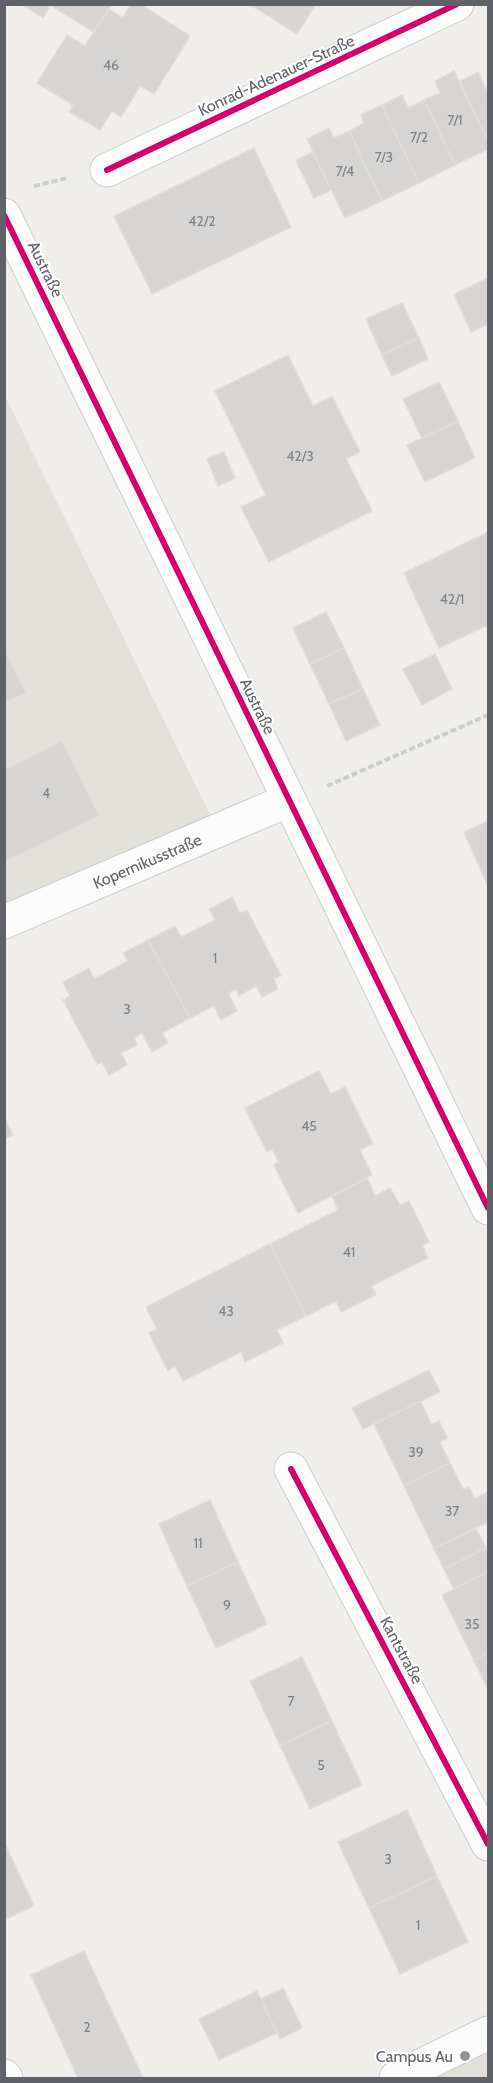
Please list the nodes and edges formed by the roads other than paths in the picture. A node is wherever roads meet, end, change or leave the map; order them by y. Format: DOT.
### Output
graph roads {
  1 [pos="457,4"];
  2 [pos="107,170"];
  3 [pos="4,215"];
  4 [pos="289,800"];
  5 [pos="4,922"];
  6 [pos="489,1208"];
  7 [pos="291,1468"];
  8 [pos="489,1844"];
  9 [pos="489,2033"];
  10 [pos="396,2079"];
  1 -- 2 [label="street, Konrad-Adenauer-Straße"];
  3 -- 4 [label="street, Austraße"];
  4 -- 5 [label="street, Kopernikusstraße"];
  4 -- 6 [label="street, Austraße"];
  7 -- 8 [label="street, Kantstraße"];
  9 -- 10 [label="street"];
}
